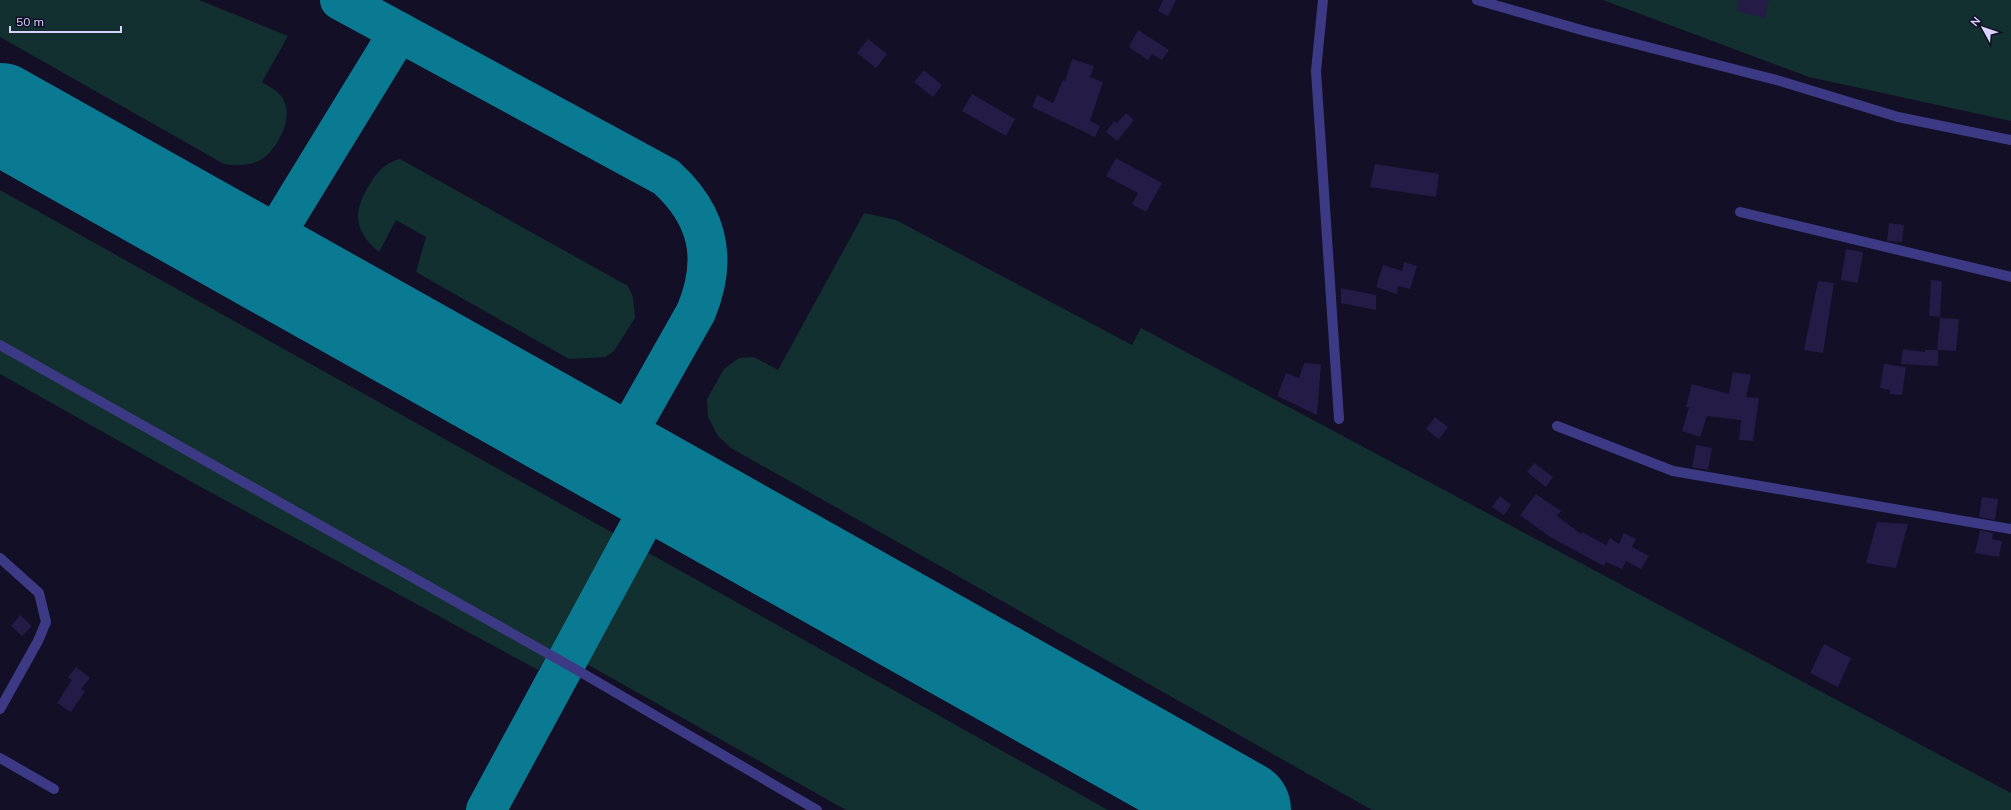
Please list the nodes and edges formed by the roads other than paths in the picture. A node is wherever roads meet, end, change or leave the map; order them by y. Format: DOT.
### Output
graph roads {
  1 [pos="1323,0"];
  2 [pos="1477,0"];
  3 [pos="2011,140"];
  4 [pos="1740,212"];
  5 [pos="2011,277"];
  6 [pos="0,345"];
  7 [pos="1339,419"];
  8 [pos="1557,426"];
  9 [pos="2011,529"];
  10 [pos="0,558"];
  11 [pos="0,709"];
  12 [pos="0,758"];
  13 [pos="54,789"];
  14 [pos="817,810"];
  1 -- 7 [label="street"];
  2 -- 3 [label="street"];
  4 -- 5 [label="street"];
  6 -- 14 [label="street"];
  8 -- 9 [label="street"];
  10 -- 11 [label="street"];
  12 -- 13 [label="street"];
}
